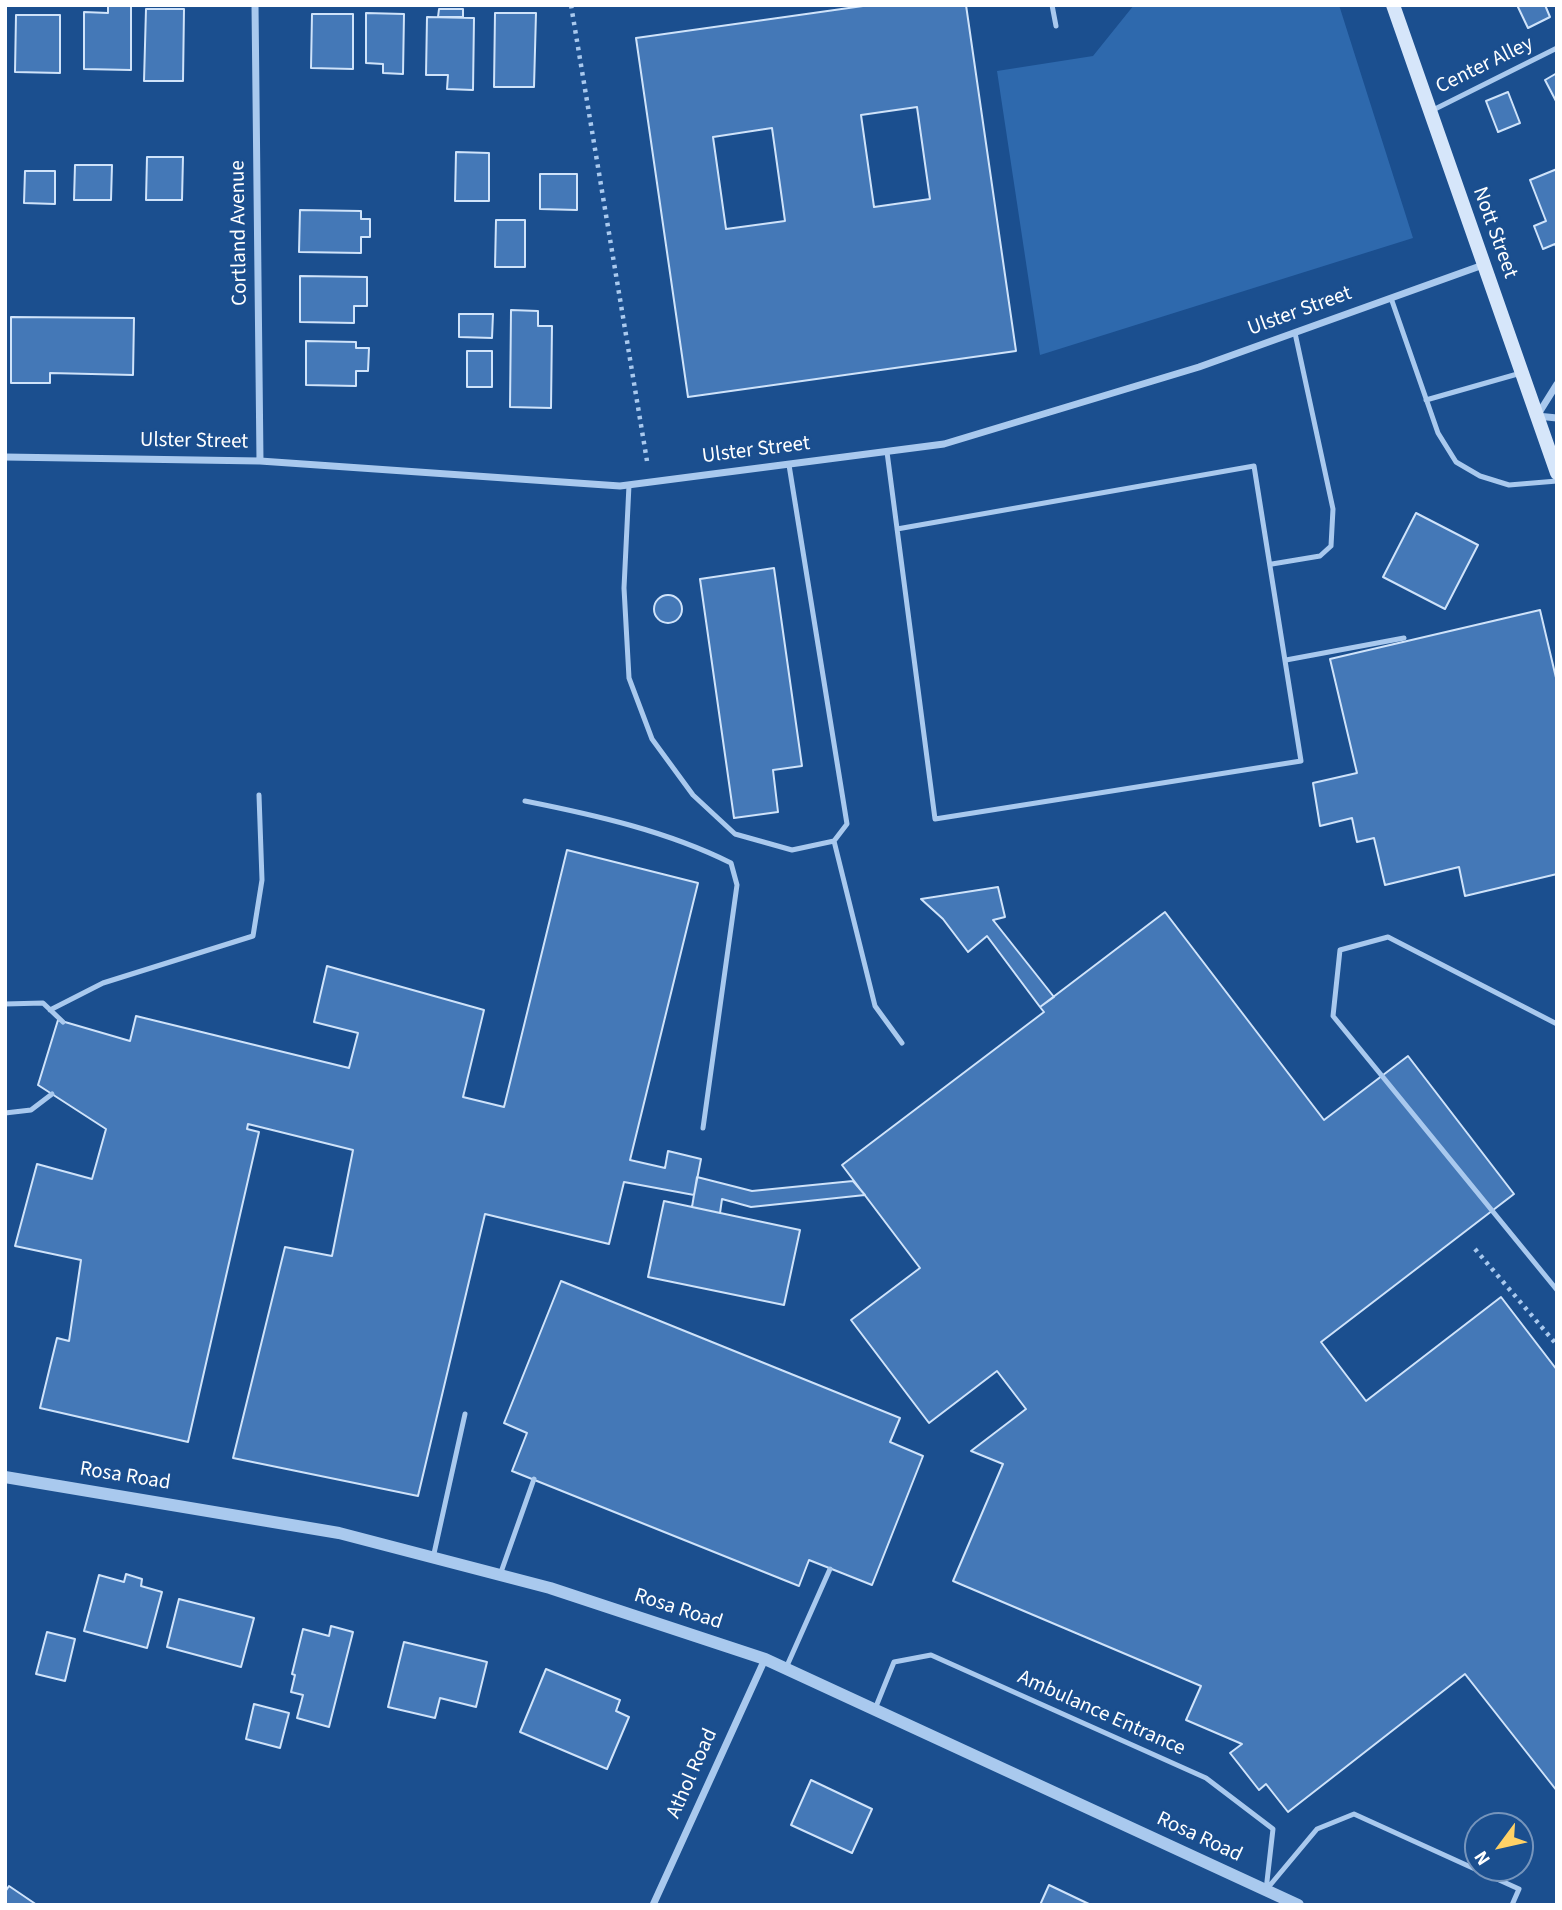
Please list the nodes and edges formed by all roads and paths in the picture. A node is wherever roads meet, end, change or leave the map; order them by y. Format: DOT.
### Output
graph roads {
  1 [pos="255,5"];
  2 [pos="571,5"];
  3 [pos="1052,5"];
  4 [pos="1393,5"];
  5 [pos="1056,26"];
  6 [pos="1557,48"];
  7 [pos="1428,112"];
  8 [pos="1483,265"];
  9 [pos="1391,298"];
  10 [pos="1295,332"];
  11 [pos="1521,373"];
  12 [pos="1557,384"];
  13 [pos="1426,400"];
  14 [pos="1537,416"];
  15 [pos="1557,418"];
  16 [pos="887,452"];
  17 [pos="5,457"];
  18 [pos="260,461"];
  19 [pos="789,464"];
  20 [pos="1557,473"];
  21 [pos="1557,481"];
  22 [pos="650,482"];
  23 [pos="629,485"];
  24 [pos="897,529"];
  25 [pos="1272,564"];
  26 [pos="1404,638"];
  27 [pos="1286,660"];
  28 [pos="259,795"];
  29 [pos="525,801"];
  30 [pos="834,841"];
  31 [pos="5,1004"];
  32 [pos="50,1010"];
  33 [pos="64,1022"];
  34 [pos="1557,1024"];
  35 [pos="902,1043"];
  36 [pos="52,1094"];
  37 [pos="5,1113"];
  38 [pos="704,1128"];
  39 [pos="1475,1249"];
  40 [pos="1557,1290"];
  41 [pos="1556,1346"];
  42 [pos="466,1414"];
  43 [pos="5,1477"];
  44 [pos="534,1479"];
  45 [pos="433,1558"];
  46 [pos="830,1569"];
  47 [pos="499,1575"];
  48 [pos="765,1659"];
  49 [pos="786,1668"];
  50 [pos="875,1709"];
  51 [pos="1266,1890"];
  52 [pos="653,1905"];
  53 [pos="1298,1905"];
  54 [pos="1512,1905"];
  1 -- 18 [label="street, Cortland Avenue"];
  2 -- 22 [label="path"];
  3 -- 5 [label="lane"];
  4 -- 7 [label="main road, Nott Street"];
  6 -- 7 [label="lane, Center Alley"];
  7 -- 8 [label="main road, Nott Street"];
  8 -- 9 [label="street, Ulster Street"];
  8 -- 11 [label="main road, Nott Street"];
  9 -- 10 [label="street, Ulster Street"];
  9 -- 13 [label="lane"];
  10 -- 16 [label="street, Ulster Street"];
  10 -- 25 [label="lane"];
  11 -- 13 [label="lane"];
  11 -- 14 [label="main road, Nott Street"];
  12 -- 14 [label="street"];
  13 -- 21 [label="lane"];
  14 -- 15 [label="street"];
  14 -- 20 [label="main road, Nott Street"];
  16 -- 19 [label="street, Ulster Street"];
  16 -- 24 [label="lane"];
  17 -- 18 [label="street, Ulster Street"];
  18 -- 23 [label="street, Ulster Street"];
  19 -- 22 [label="street, Ulster Street"];
  19 -- 30 [label="lane"];
  22 -- 23 [label="street, Ulster Street"];
  23 -- 30 [label="lane"];
  24 -- 25 [label="lane"];
  24 -- 27 [label="lane"];
  25 -- 27 [label="lane"];
  26 -- 27 [label="lane"];
  28 -- 32 [label="lane"];
  29 -- 38 [label="lane"];
  30 -- 35 [label="lane"];
  31 -- 32 [label="lane"];
  32 -- 33 [label="lane"];
  34 -- 40 [label="lane"];
  36 -- 37 [label="lane"];
  39 -- 41 [label="path"];
  42 -- 45 [label="lane"];
  43 -- 45 [label="street, Rosa Road"];
  44 -- 47 [label="lane"];
  45 -- 47 [label="street, Rosa Road"];
  46 -- 49 [label="lane"];
  47 -- 48 [label="street, Rosa Road"];
  48 -- 49 [label="street, Rosa Road"];
  48 -- 52 [label="street, Athol Road"];
  49 -- 50 [label="street, Rosa Road"];
  50 -- 51 [label="street, Rosa Road"];
  50 -- 51 [label="lane, Ambulance Entrance"];
  51 -- 53 [label="street, Rosa Road"];
  51 -- 54 [label="lane"];
}
